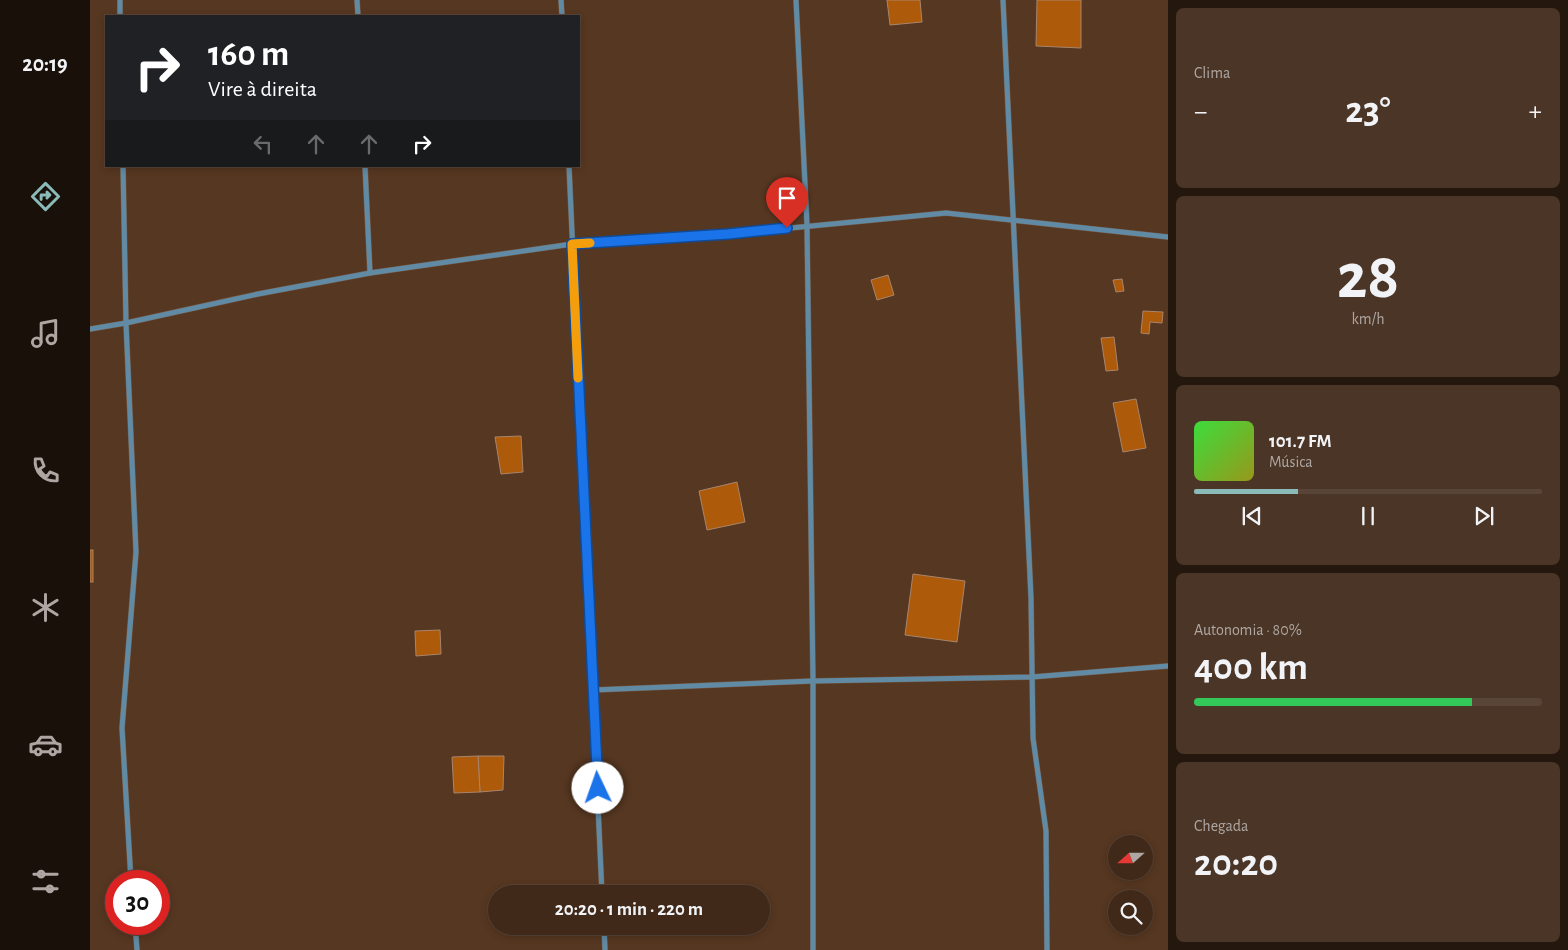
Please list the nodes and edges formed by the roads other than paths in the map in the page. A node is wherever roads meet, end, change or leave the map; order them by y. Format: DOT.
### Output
graph roads {
  1 [pos="120,0"];
  2 [pos="357,0"];
  3 [pos="561,0"];
  4 [pos="796,0"];
  5 [pos="1003,0"];
  6 [pos="120,15"];
  7 [pos="358,15"];
  8 [pos="562,15"];
  9 [pos="123,167"];
  10 [pos="365,167"];
  11 [pos="569,167"];
  12 [pos="1012,220"];
  13 [pos="807,226"];
  14 [pos="1168,237"];
  15 [pos="572,244"];
  16 [pos="370,273"];
  17 [pos="126,324"];
  18 [pos="90,329"];
  19 [pos="1168,666"];
  20 [pos="1032,677"];
  21 [pos="812,681"];
  22 [pos="593,690"];
  23 [pos="130,870"];
  24 [pos="602,885"];
  25 [pos="136,935"];
  26 [pos="604,935"];
  27 [pos="137,950"];
  28 [pos="605,950"];
  29 [pos="813,950"];
  30 [pos="1047,950"];
  1 -- 6 [label="street"];
  2 -- 7 [label="street"];
  3 -- 8 [label="street"];
  4 -- 13 [label="street"];
  5 -- 12 [label="street"];
  9 -- 17 [label="street"];
  10 -- 16 [label="street"];
  11 -- 15 [label="street"];
  12 -- 13 [label="street"];
  12 -- 14 [label="street"];
  12 -- 20 [label="street"];
  13 -- 15 [label="street"];
  13 -- 21 [label="street"];
  15 -- 16 [label="street"];
  15 -- 22 [label="street"];
  16 -- 17 [label="street"];
  17 -- 18 [label="street"];
  17 -- 23 [label="street"];
  19 -- 20 [label="street"];
  20 -- 21 [label="street"];
  20 -- 30 [label="street"];
  21 -- 22 [label="street"];
  21 -- 29 [label="street"];
  22 -- 24 [label="street"];
  25 -- 27 [label="street"];
  26 -- 28 [label="street"];
}
